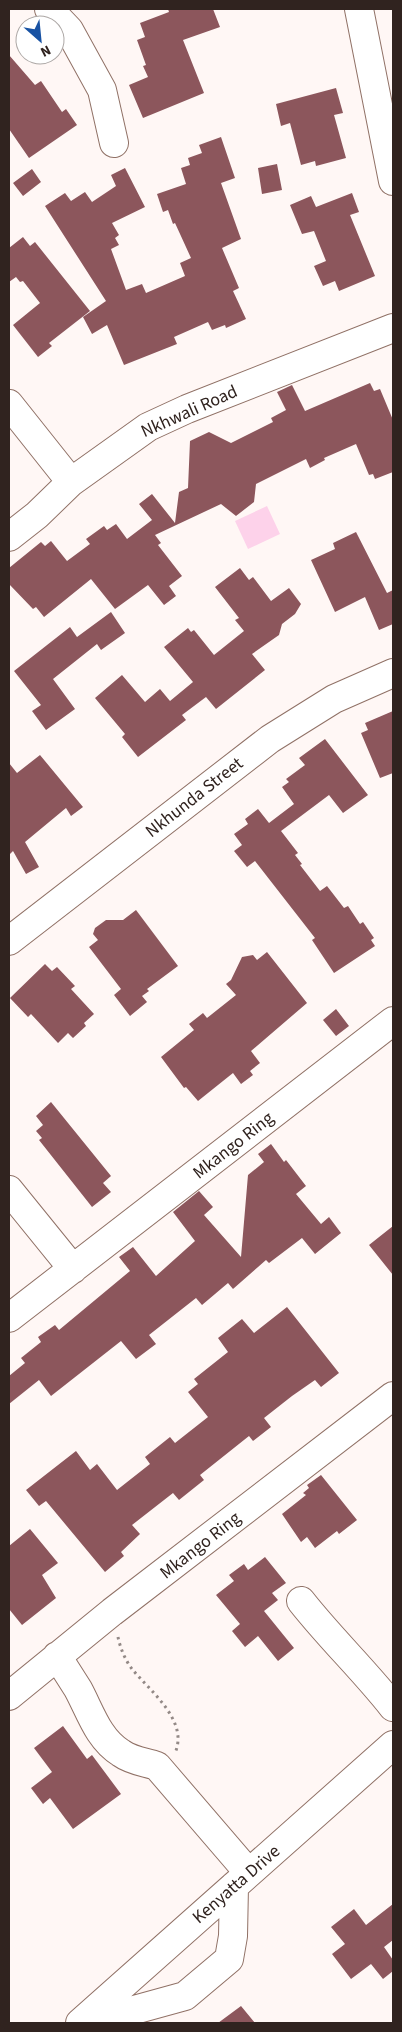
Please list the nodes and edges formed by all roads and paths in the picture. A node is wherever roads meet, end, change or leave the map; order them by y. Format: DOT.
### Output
graph roads {
  1 [pos="49,9"];
  2 [pos="359,9"];
  3 [pos="114,143"];
  4 [pos="393,182"];
  5 [pos="393,328"];
  6 [pos="9,404"];
  7 [pos="71,482"];
  8 [pos="9,536"];
  9 [pos="393,673"];
  10 [pos="11,933"];
  11 [pos="393,1021"];
  12 [pos="9,1190"];
  13 [pos="73,1269"];
  14 [pos="9,1318"];
  15 [pos="393,1396"];
  16 [pos="301,1601"];
  17 [pos="112,1612"];
  18 [pos="57,1656"];
  19 [pos="9,1696"];
  20 [pos="393,1707"];
  21 [pos="393,1745"];
  22 [pos="171,1780"];
  23 [pos="241,1879"];
  24 [pos="80,2023"];
  25 [pos="87,2023"];
  1 -- 3 [label="street"];
  2 -- 4 [label="street"];
  5 -- 7 [label="street, Nkhwali Road"];
  6 -- 7 [label="street"];
  7 -- 8 [label="street, Nkhwali Road"];
  9 -- 10 [label="street, Nkhunda Street"];
  11 -- 13 [label="street, Mkango Ring"];
  12 -- 13 [label="street"];
  13 -- 14 [label="street, Mkango Ring"];
  15 -- 17 [label="street, Mkango Ring"];
  16 -- 20 [label="street"];
  17 -- 18 [label="street, Mkango Ring"];
  17 -- 22 [label="path"];
  18 -- 19 [label="street, Mkango Ring"];
  18 -- 22 [label="street"];
  21 -- 23 [label="street, Kenyatta Drive"];
  22 -- 23 [label="street"];
  23 -- 24 [label="street, Kenyatta Drive"];
  23 -- 25 [label="street"];
}
